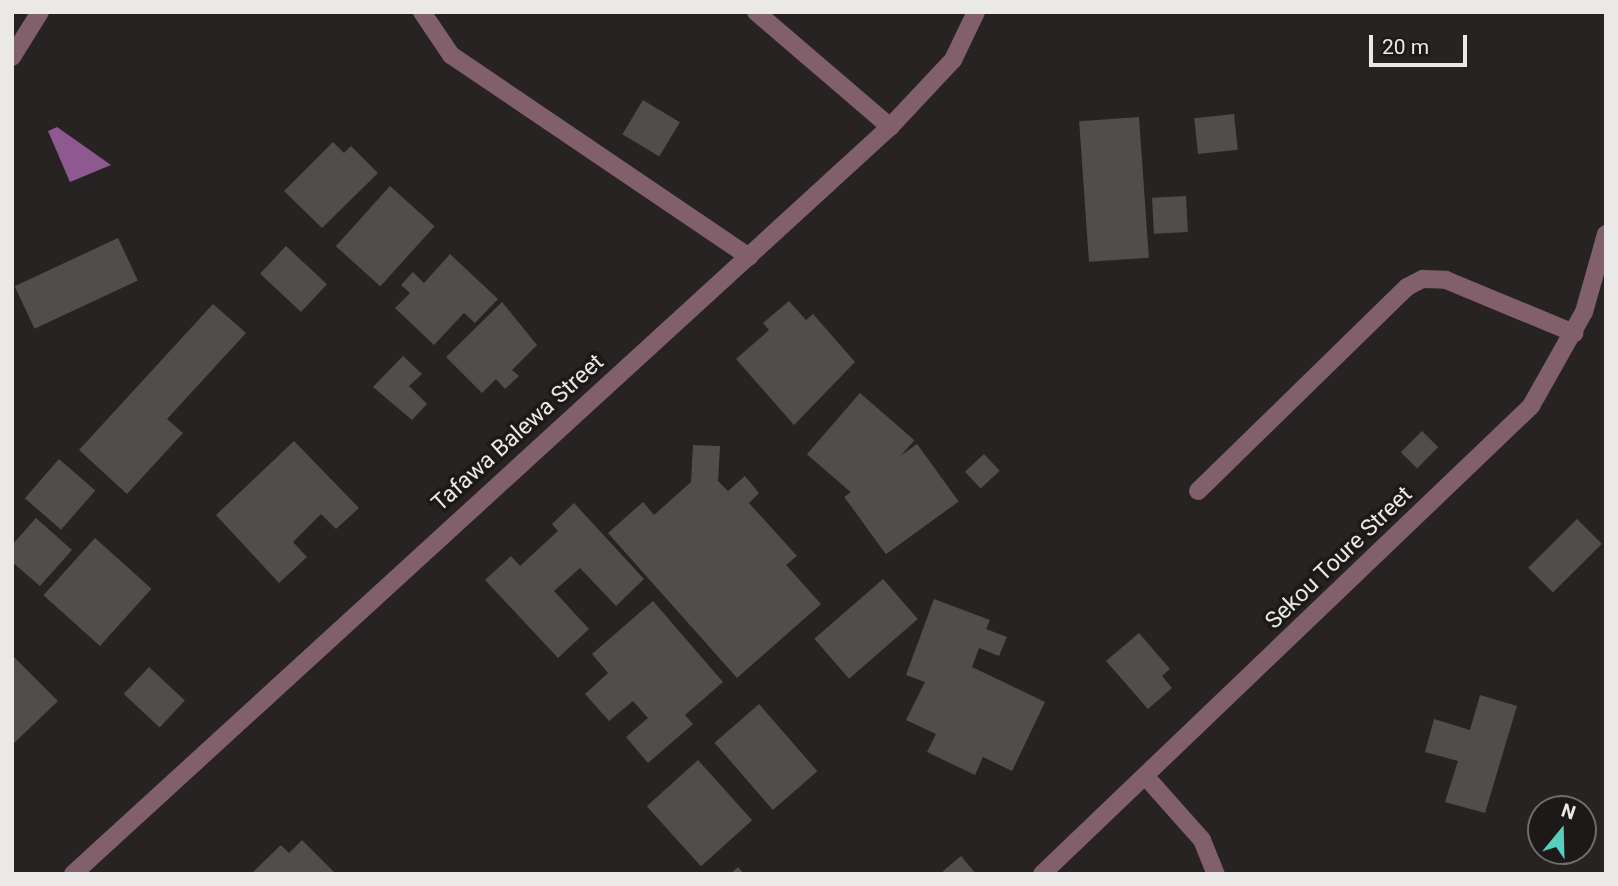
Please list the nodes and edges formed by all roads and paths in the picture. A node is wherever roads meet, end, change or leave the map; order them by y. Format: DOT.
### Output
graph roads {
  1 [pos="40,12"];
  2 [pos="422,12"];
  3 [pos="756,12"];
  4 [pos="976,12"];
  5 [pos="12,57"];
  6 [pos="890,127"];
  7 [pos="1606,234"];
  8 [pos="749,257"];
  9 [pos="1574,333"];
  10 [pos="1198,491"];
  11 [pos="1147,778"];
  12 [pos="72,874"];
  13 [pos="1042,874"];
  14 [pos="1216,874"];
  1 -- 5 [label="street"];
  2 -- 8 [label="street"];
  3 -- 6 [label="street"];
  4 -- 6 [label="street, Tafawa Balewa Street"];
  6 -- 8 [label="street, Tafawa Balewa Street"];
  7 -- 9 [label="street, Sekou Toure Street"];
  8 -- 12 [label="street, Tafawa Balewa Street"];
  9 -- 10 [label="street"];
  9 -- 11 [label="street, Sekou Toure Street"];
  11 -- 13 [label="street, Sekou Toure Street"];
  11 -- 14 [label="street"];
}
